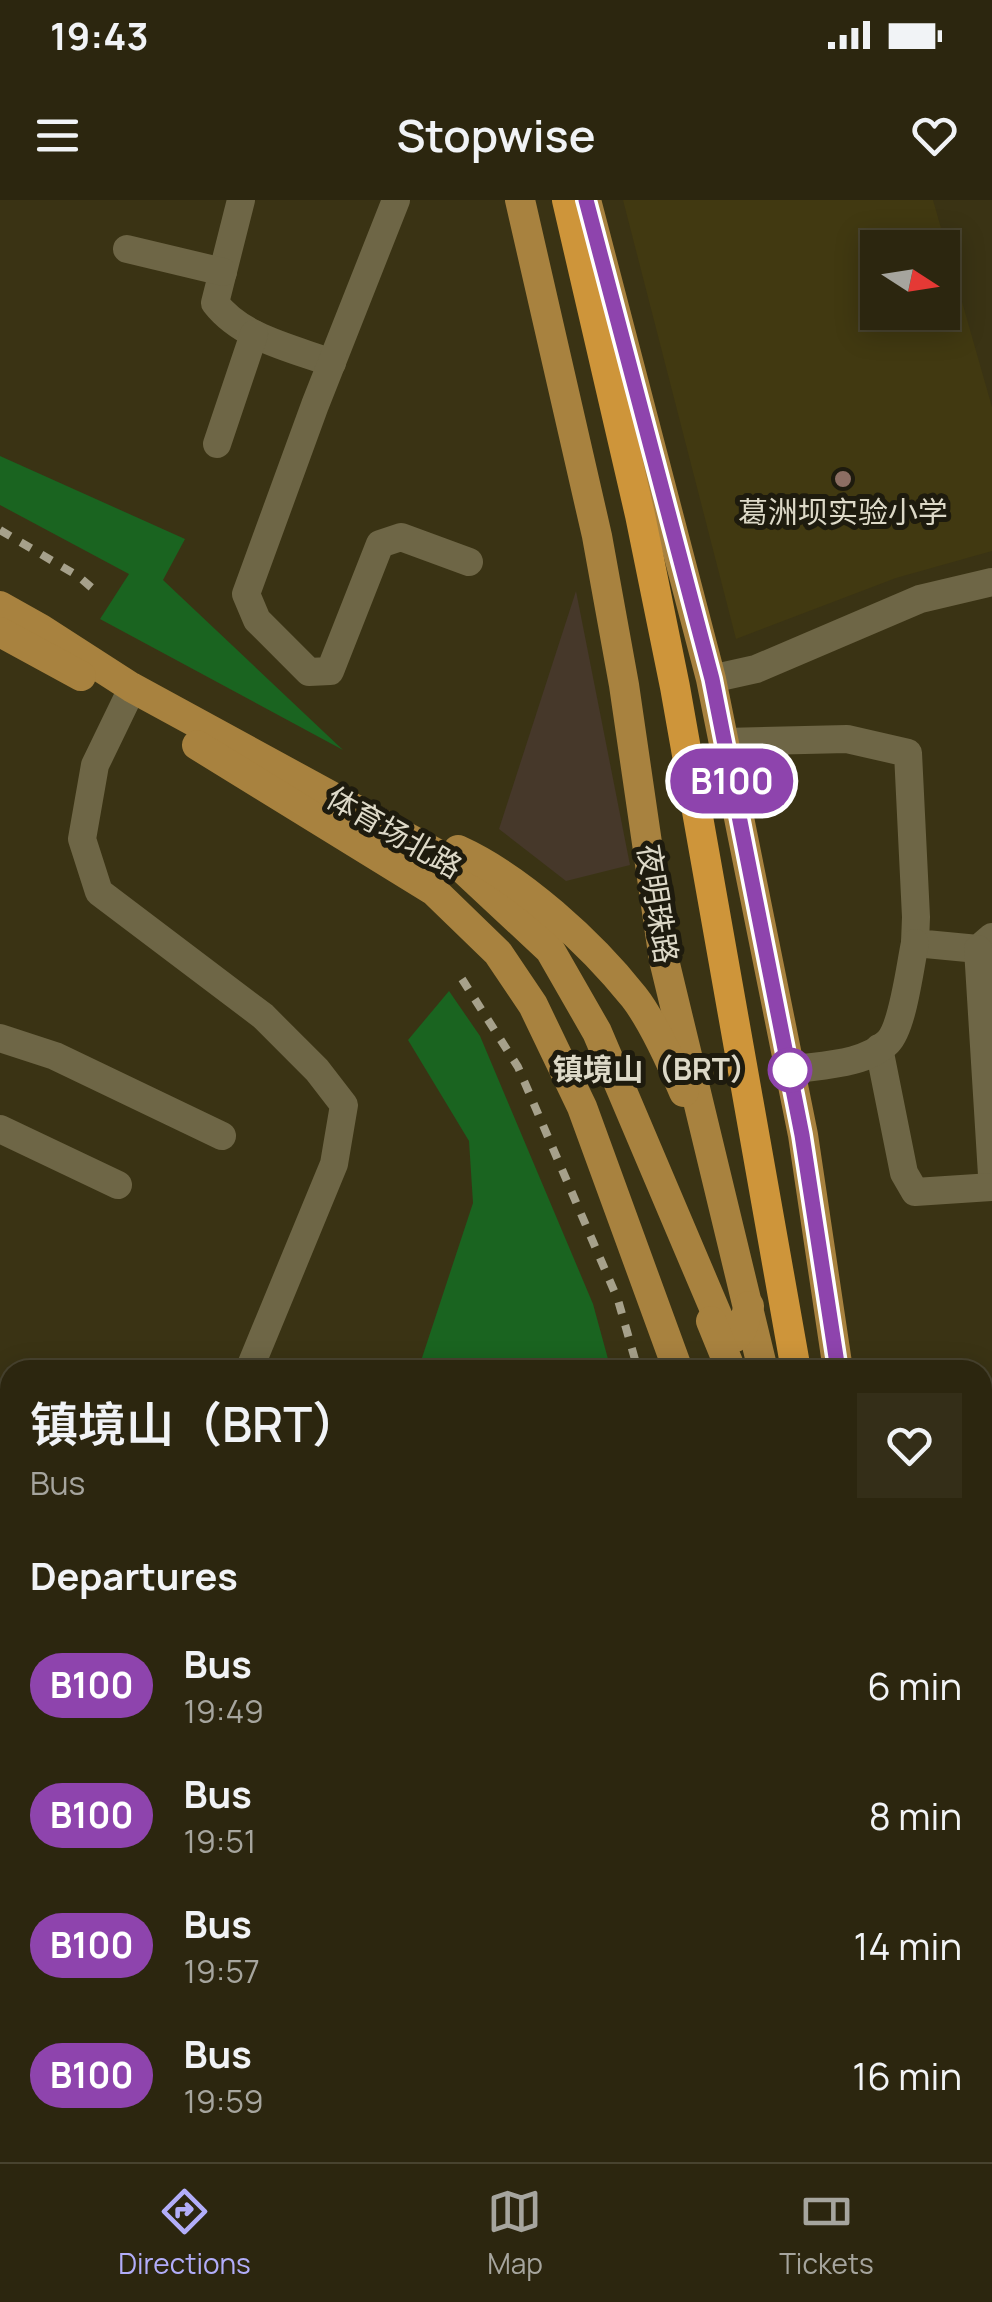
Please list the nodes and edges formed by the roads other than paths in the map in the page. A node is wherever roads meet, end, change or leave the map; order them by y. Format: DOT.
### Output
graph roads {
  1 [pos="241,200"];
  2 [pos="396,200"];
  3 [pos="520,200"];
  4 [pos="566,200"];
  5 [pos="586,200"];
  6 [pos="126,249"];
  7 [pos="223,272"];
  8 [pos="254,334"];
  9 [pos="332,362"];
  10 [pos="217,444"];
  11 [pos="469,562"];
  12 [pos="992,582"];
  13 [pos="0,606"];
  14 [pos="0,632"];
  15 [pos="712,679"];
  16 [pos="128,694"];
  17 [pos="724,742"];
  18 [pos="914,943"];
  19 [pos="985,943"];
  20 [pos="0,1038"];
  21 [pos="879,1048"];
  22 [pos="790,1070"];
  23 [pos="0,1129"];
  24 [pos="222,1136"];
  25 [pos="992,1174"];
  26 [pos="118,1185"];
  27 [pos="992,1188"];
  28 [pos="705,1296"];
  29 [pos="749,1306"];
  30 [pos="253,1360"];
  31 [pos="674,1360"];
  32 [pos="727,1360"];
  33 [pos="760,1360"];
  34 [pos="789,1360"];
  35 [pos="791,1360"];
  36 [pos="836,1360"];
  1 -- 7 [label="street"];
  2 -- 9 [label="street"];
  3 -- 29 [label="main road, 夜明珠路"];
  4 -- 35 [label="highway"];
  5 -- 15 [label="main road"];
  6 -- 7 [label="street"];
  7 -- 8 [label="street"];
  8 -- 9 [label="street"];
  8 -- 10 [label="street"];
  9 -- 11 [label="street"];
  12 -- 15 [label="street"];
  13 -- 16 [label="main road, 体育场北路"];
  14 -- 16 [label="main road, 体育场北路"];
  15 -- 17 [label="main road"];
  16 -- 28 [label="main road, 体育场北路"];
  16 -- 30 [label="street"];
  16 -- 31 [label="main road"];
  16 -- 34 [label="main road"];
  17 -- 18 [label="street"];
  17 -- 22 [label="main road"];
  18 -- 19 [label="street"];
  18 -- 21 [label="street"];
  19 -- 25 [label="street"];
  20 -- 24 [label="street"];
  21 -- 22 [label="street"];
  21 -- 27 [label="street"];
  22 -- 36 [label="main road"];
  23 -- 26 [label="street"];
  28 -- 29 [label="main road"];
  28 -- 32 [label="main road"];
  29 -- 33 [label="main road, 夜明珠路"];
}
